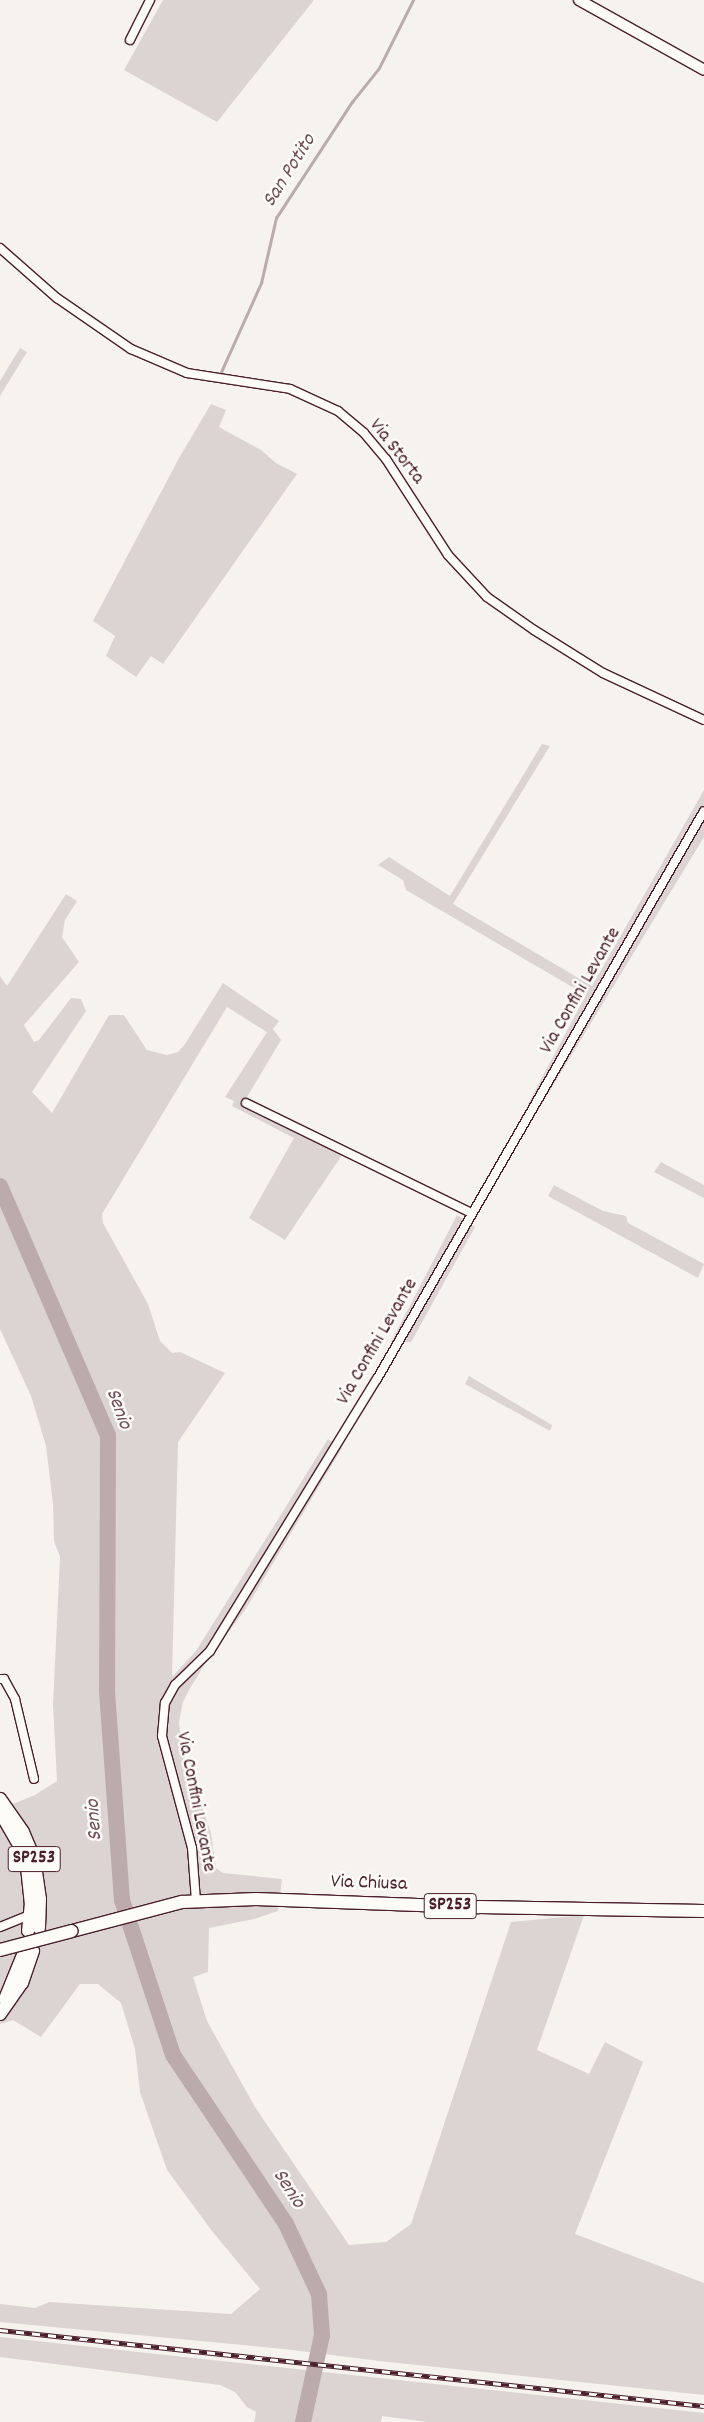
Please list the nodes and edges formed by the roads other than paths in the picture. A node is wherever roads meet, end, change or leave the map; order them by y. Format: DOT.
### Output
graph roads {
  1 [pos="150,0"];
  2 [pos="579,0"];
  3 [pos="130,40"];
  4 [pos="704,70"];
  5 [pos="0,248"];
  6 [pos="704,720"];
  7 [pos="704,811"];
  8 [pos="246,1103"];
  9 [pos="472,1214"];
  10 [pos="0,1679"];
  11 [pos="34,1779"];
  12 [pos="0,1799"];
  13 [pos="0,1812"];
  14 [pos="196,1901"];
  15 [pos="704,1911"];
  16 [pos="30,1915"];
  17 [pos="0,1926"];
  18 [pos="0,1950"];
  19 [pos="0,2010"];
  20 [pos="0,2014"];
  1 -- 3 [label="street"];
  2 -- 4 [label="street"];
  5 -- 6 [label="street, Via Storta"];
  7 -- 9 [label="street, Via Confini Levante"];
  8 -- 9 [label="street"];
  9 -- 14 [label="street, Via Confini Levante"];
  10 -- 11 [label="street"];
  12 -- 16 [label="main road, SP253"];
  13 -- 16 [label="main road, SP253"];
  14 -- 15 [label="main road, Via Chiusa / SP253"];
  14 -- 18 [label="main road, Via Chiusa / SP253, bridge"];
  16 -- 17 [label="street"];
  19 -- 20 [label="main road"];
}
